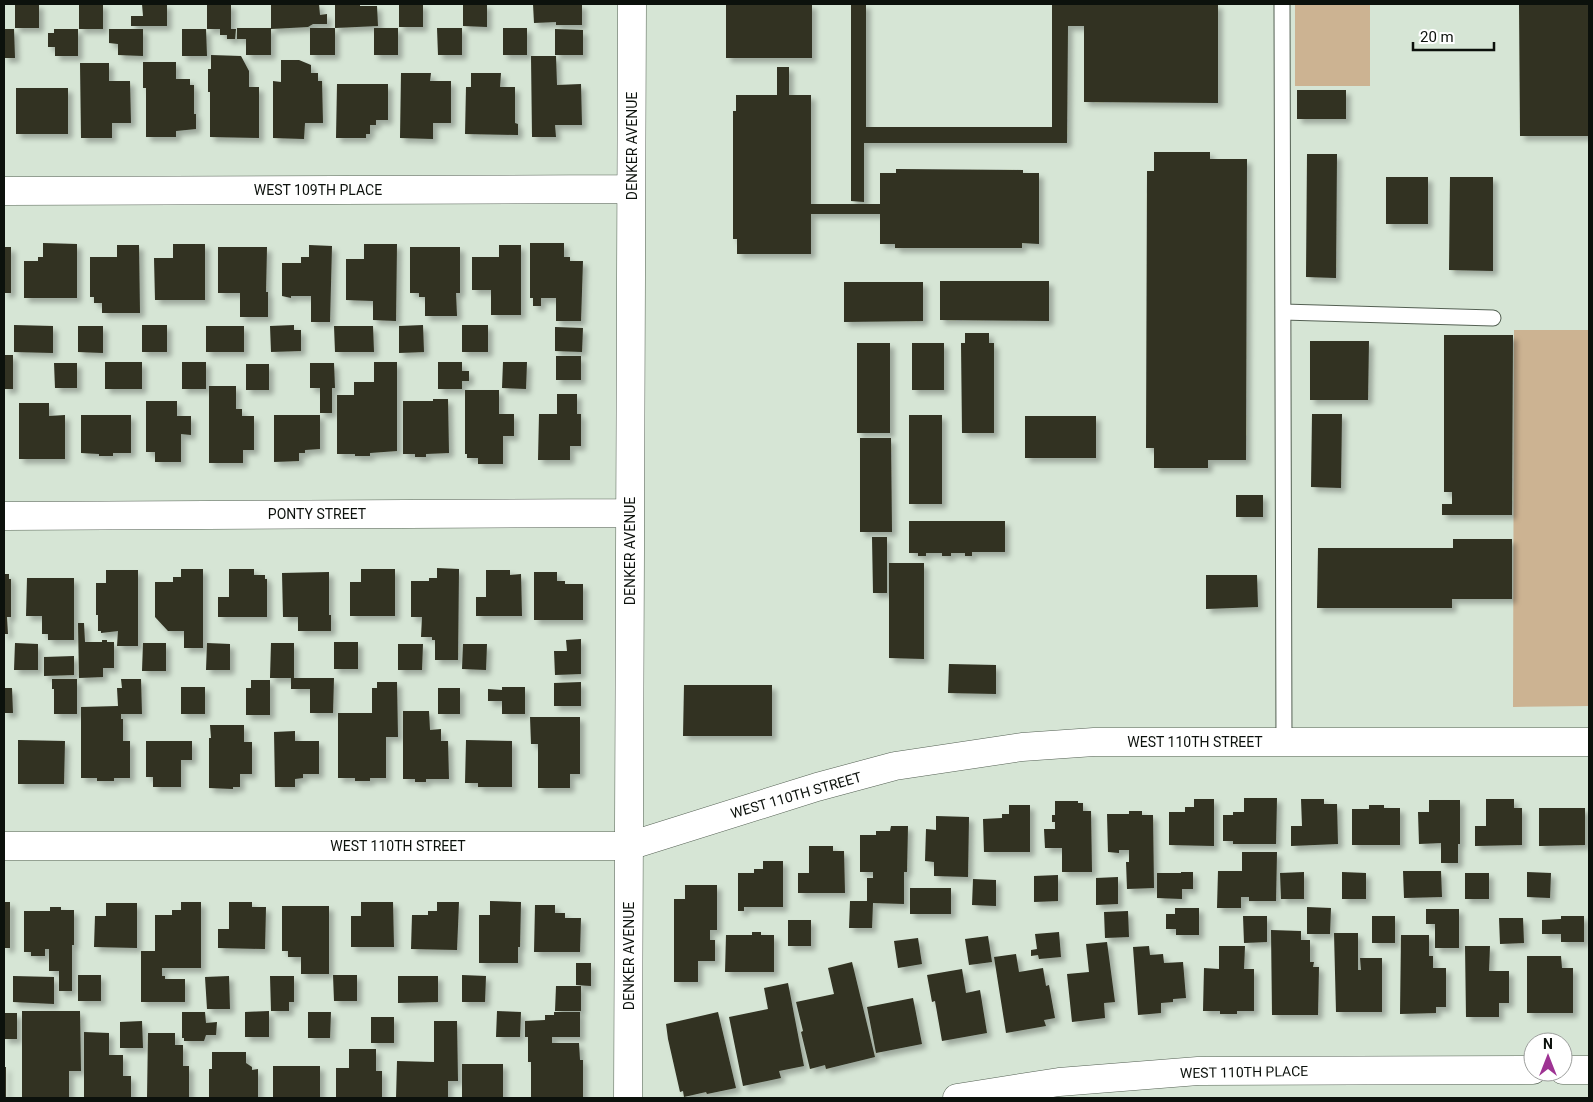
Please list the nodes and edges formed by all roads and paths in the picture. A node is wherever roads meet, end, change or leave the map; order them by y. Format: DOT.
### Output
graph roads {
  1 [pos="632,4"];
  2 [pos="1282,4"];
  3 [pos="632,189"];
  4 [pos="4,191"];
  5 [pos="1283,312"];
  6 [pos="1493,318"];
  7 [pos="630,513"];
  8 [pos="4,516"];
  9 [pos="1284,742"];
  10 [pos="1589,742"];
  11 [pos="4,846"];
  12 [pos="629,846"];
  13 [pos="1523,1070"];
  14 [pos="1573,1070"];
  15 [pos="1589,1070"];
  16 [pos="628,1098"];
  17 [pos="958,1098"];
  1 -- 3 [label="street, DENKER AVENUE"];
  2 -- 5 [label="lane"];
  3 -- 4 [label="street, WEST 109TH PLACE"];
  3 -- 7 [label="street, DENKER AVENUE"];
  5 -- 6 [label="lane"];
  5 -- 9 [label="lane"];
  7 -- 8 [label="street, PONTY STREET"];
  7 -- 12 [label="street, DENKER AVENUE"];
  9 -- 10 [label="street, WEST 110TH STREET"];
  9 -- 12 [label="street, WEST 110TH STREET"];
  11 -- 12 [label="street, WEST 110TH STREET"];
  12 -- 16 [label="street, DENKER AVENUE"];
  13 -- 17 [label="street, WEST 110TH PLACE"];
  14 -- 15 [label="street"];
}
